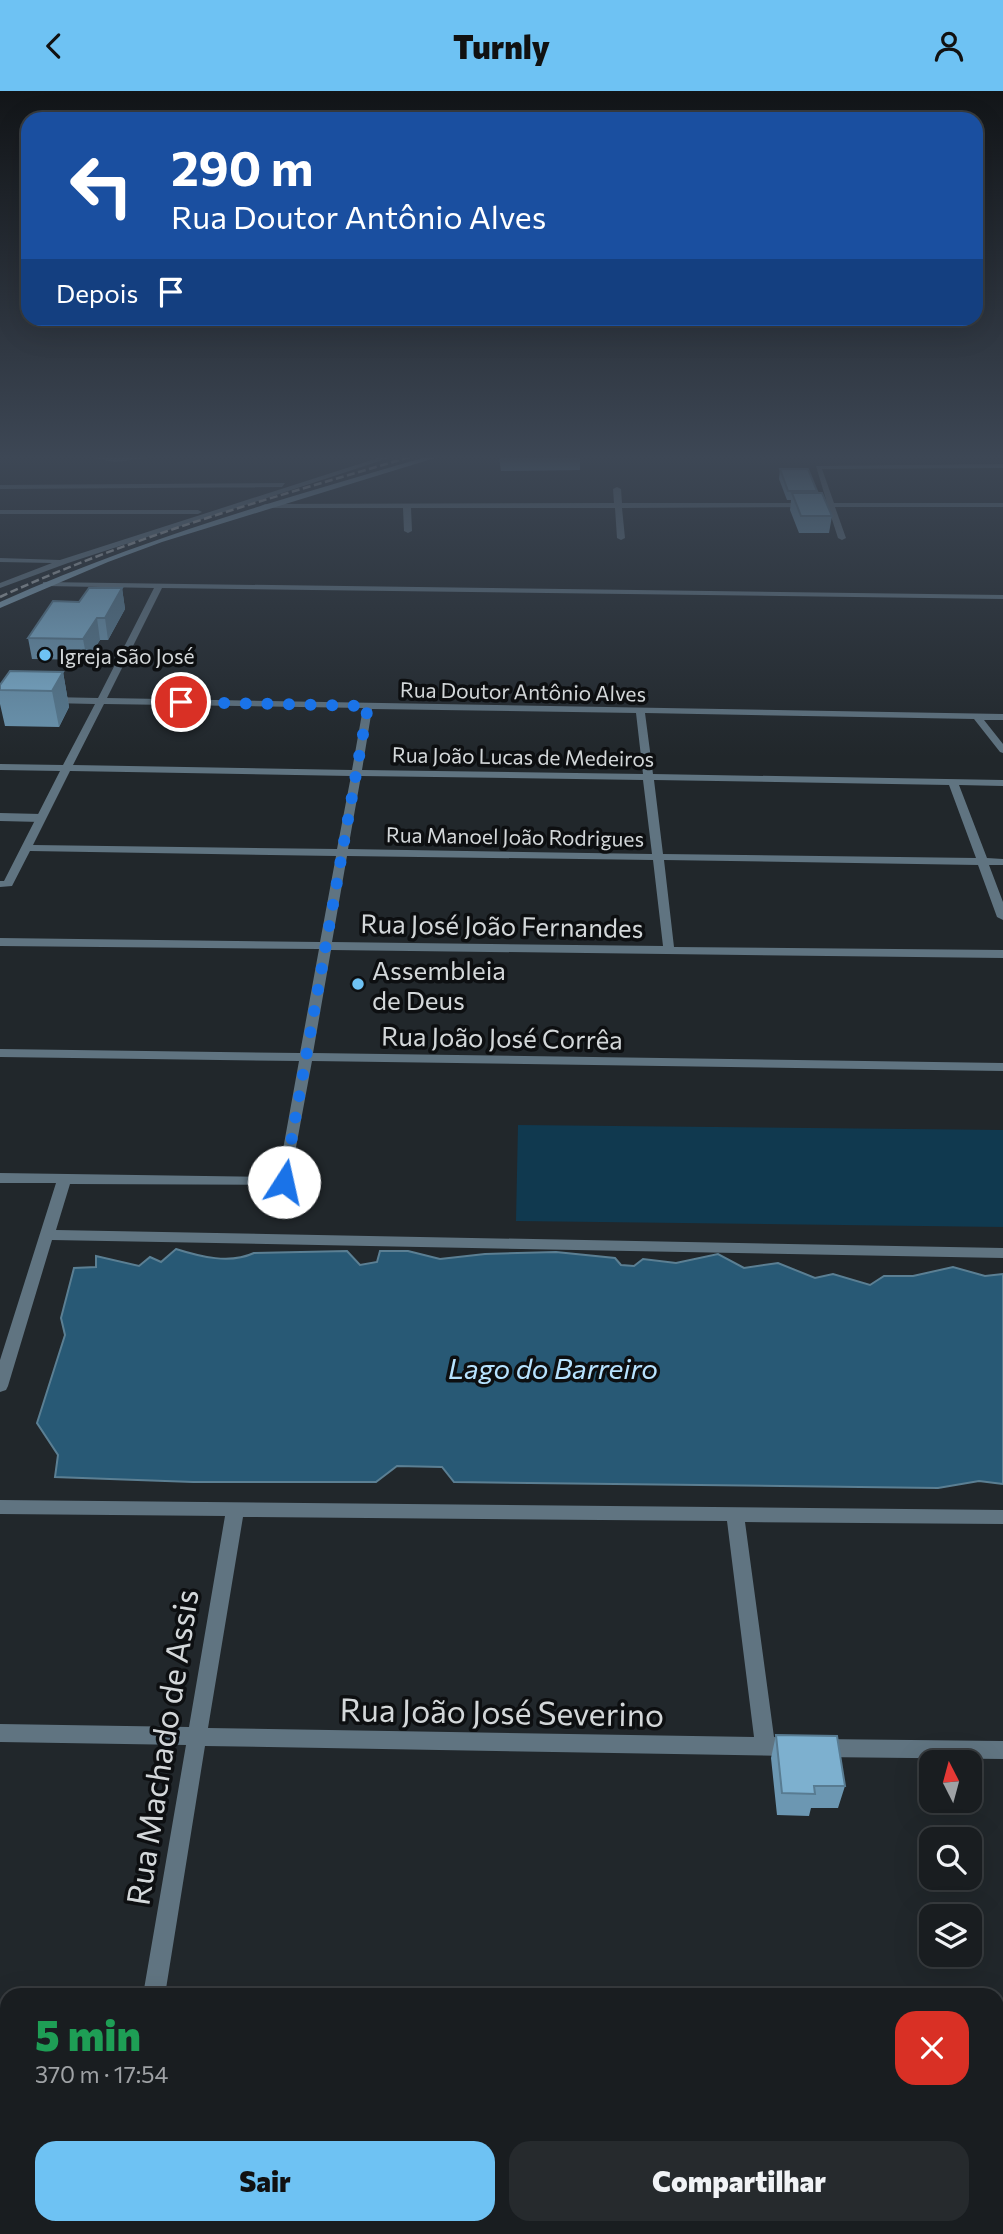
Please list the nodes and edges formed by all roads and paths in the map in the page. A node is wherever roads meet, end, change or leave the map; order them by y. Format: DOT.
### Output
graph roads {
  1 [pos="77,557"];
  2 [pos="114,557"];
  3 [pos="0,560"];
  4 [pos="65,561"];
  5 [pos="46,584"];
  6 [pos="0,586"];
  7 [pos="159,586"];
  8 [pos="1003,597"];
  9 [pos="0,605"];
  10 [pos="38,700"];
  11 [pos="100,701"];
  12 [pos="368,706"];
  13 [pos="640,711"];
  14 [pos="977,717"];
  15 [pos="1003,717"];
  16 [pos="1003,750"];
  17 [pos="0,767"];
  18 [pos="66,768"];
  19 [pos="356,772"];
  20 [pos="648,777"];
  21 [pos="953,782"];
  22 [pos="1003,783"];
  23 [pos="0,817"];
  24 [pos="41,818"];
  25 [pos="26,848"];
  26 [pos="342,853"];
  27 [pos="657,857"];
  28 [pos="981,862"];
  29 [pos="1003,862"];
  30 [pos="4,884"];
  31 [pos="1003,917"];
  32 [pos="0,942"];
  33 [pos="326,946"];
  34 [pos="669,950"];
  35 [pos="1003,954"];
  36 [pos="0,1053"];
  37 [pos="306,1057"];
  38 [pos="1003,1067"];
  39 [pos="0,1178"];
  40 [pos="64,1179"];
  41 [pos="47,1235"];
  42 [pos="1003,1253"];
  43 [pos="0,1387"];
  44 [pos="0,1507"];
  45 [pos="234,1509"];
  46 [pos="735,1515"];
  47 [pos="1003,1517"];
  48 [pos="0,1733"];
  49 [pos="195,1737"];
  50 [pos="765,1747"];
  51 [pos="1003,1750"];
  52 [pos="155,1988"];
  1 -- 4 [label="street"];
  2 -- 5 [label="main road"];
  3 -- 4 [label="street"];
  4 -- 6 [label="street"];
  5 -- 7 [label="street"];
  5 -- 9 [label="main road"];
  7 -- 8 [label="street"];
  7 -- 11 [label="street"];
  10 -- 11 [label="street, Rua Doutor Antônio Alves"];
  11 -- 12 [label="street, Rua Doutor Antônio Alves"];
  11 -- 18 [label="street"];
  12 -- 13 [label="street, Rua Doutor Antônio Alves"];
  12 -- 19 [label="street"];
  13 -- 14 [label="street, Rua Doutor Antônio Alves"];
  13 -- 20 [label="street"];
  14 -- 15 [label="street, Rua Doutor Antônio Alves"];
  14 -- 16 [label="street"];
  17 -- 18 [label="street, Rua João Lucas de Medeiros"];
  18 -- 19 [label="street, Rua João Lucas de Medeiros"];
  18 -- 24 [label="street"];
  19 -- 20 [label="street, Rua João Lucas de Medeiros"];
  19 -- 26 [label="street"];
  20 -- 21 [label="street, Rua João Lucas de Medeiros"];
  20 -- 27 [label="street"];
  21 -- 22 [label="street, Rua João Lucas de Medeiros"];
  21 -- 28 [label="street"];
  23 -- 24 [label="lane"];
  24 -- 25 [label="street"];
  25 -- 26 [label="street, Rua Manoel João Rodrigues"];
  25 -- 30 [label="street"];
  26 -- 27 [label="street, Rua Manoel João Rodrigues"];
  26 -- 33 [label="street"];
  27 -- 28 [label="street, Rua Manoel João Rodrigues"];
  27 -- 34 [label="street"];
  28 -- 29 [label="street, Rua Manoel João Rodrigues"];
  28 -- 31 [label="street"];
  32 -- 33 [label="street, Rua José João Fernandes"];
  33 -- 34 [label="street, Rua José João Fernandes"];
  33 -- 37 [label="street"];
  34 -- 35 [label="street, Rua José João Fernandes"];
  36 -- 37 [label="street, Rua João José Corrêa"];
  37 -- 38 [label="street, Rua João José Corrêa"];
  37 -- 40 [label="street"];
  39 -- 40 [label="street"];
  40 -- 41 [label="street"];
  41 -- 42 [label="street"];
  41 -- 43 [label="street"];
  44 -- 45 [label="street"];
  45 -- 46 [label="street"];
  45 -- 49 [label="street, Rua Machado de Assis"];
  46 -- 47 [label="street"];
  46 -- 50 [label="street"];
  48 -- 49 [label="street, Rua João José Severino"];
  49 -- 50 [label="street, Rua João José Severino"];
  49 -- 52 [label="street, Rua Machado de Assis"];
  50 -- 51 [label="street, Rua João José Severino"];
}
